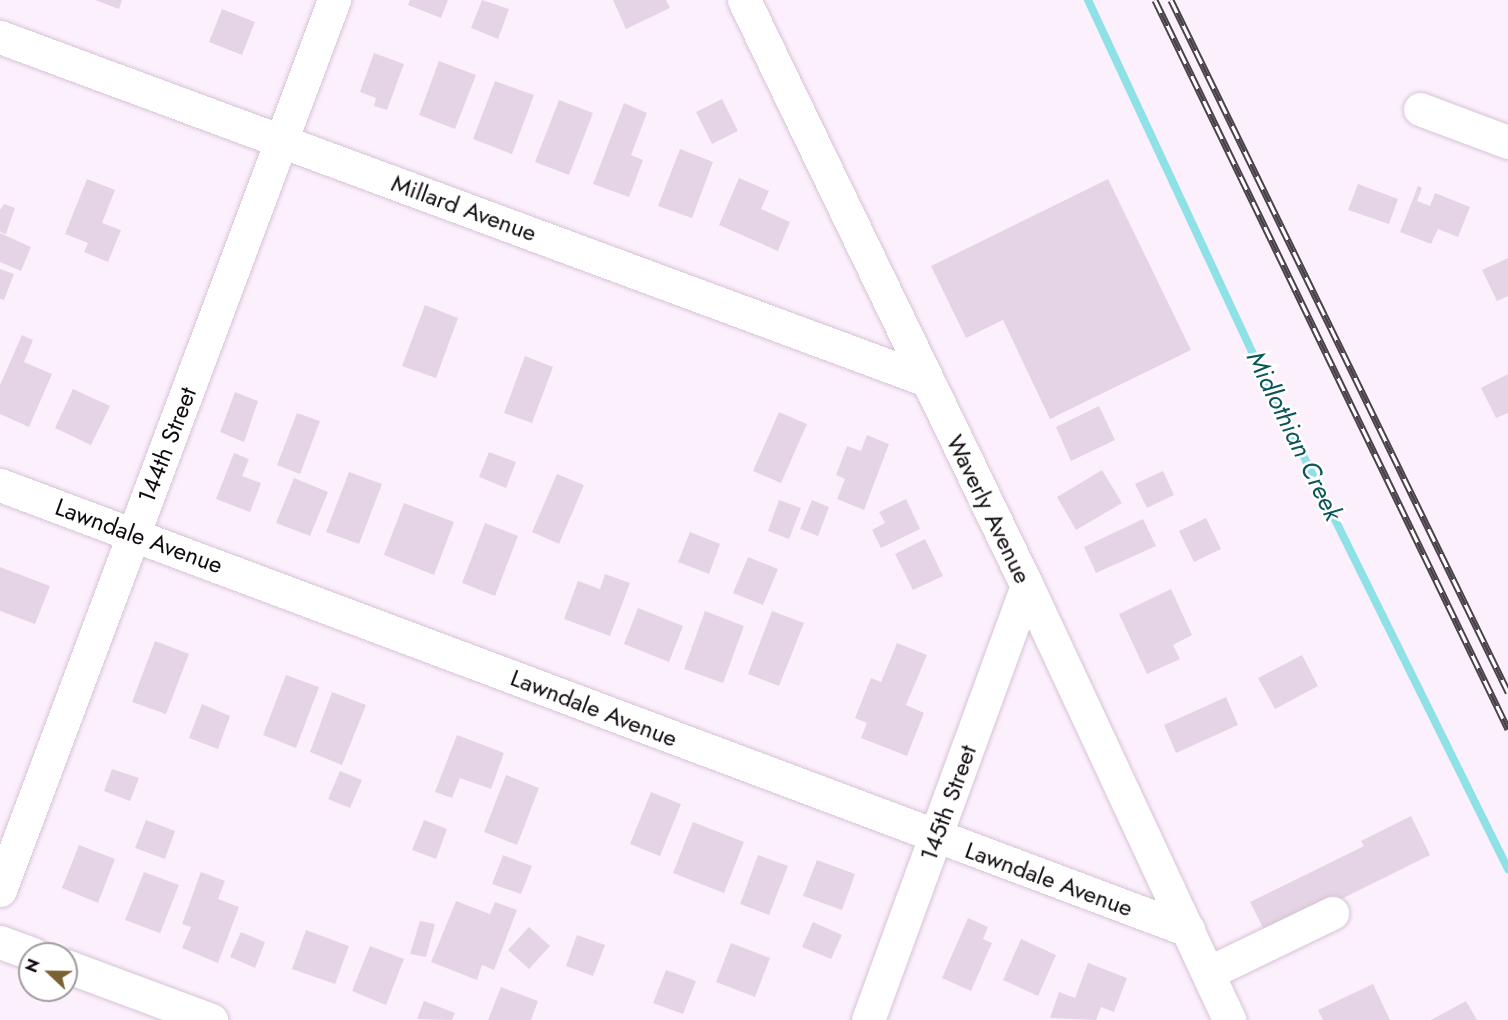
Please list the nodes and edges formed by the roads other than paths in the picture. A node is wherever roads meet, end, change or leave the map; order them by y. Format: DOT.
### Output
graph roads {
  1 [pos="334,0"];
  2 [pos="744,0"];
  3 [pos="0,37"];
  4 [pos="1420,109"];
  5 [pos="281,140"];
  6 [pos="1508,142"];
  7 [pos="927,380"];
  8 [pos="0,485"];
  9 [pos="134,533"];
  10 [pos="1027,586"];
  11 [pos="936,837"];
  12 [pos="0,890"];
  13 [pos="1332,913"];
  14 [pos="1188,930"];
  15 [pos="0,942"];
  16 [pos="18,949"];
  17 [pos="78,970"];
  18 [pos="1208,974"];
  19 [pos="211,1020"];
  20 [pos="868,1020"];
  21 [pos="1229,1020"];
  1 -- 5 [label="street, 144th Street"];
  2 -- 7 [label="street, Waverly Avenue"];
  3 -- 5 [label="street, Millard Avenue"];
  4 -- 6 [label="street"];
  5 -- 7 [label="street, Millard Avenue"];
  5 -- 9 [label="street, 144th Street"];
  7 -- 10 [label="street, Waverly Avenue"];
  8 -- 9 [label="street, Lawndale Avenue"];
  9 -- 11 [label="street, Lawndale Avenue"];
  9 -- 12 [label="street, 144th Street"];
  10 -- 11 [label="street, 145th Street"];
  10 -- 14 [label="street, Waverly Avenue"];
  11 -- 14 [label="street, Lawndale Avenue"];
  11 -- 20 [label="street, 145th Street"];
  13 -- 18 [label="street"];
  14 -- 18 [label="street, Waverly Avenue"];
  15 -- 16 [label="street"];
  17 -- 19 [label="street"];
  18 -- 21 [label="street, Waverly Avenue"];
}
